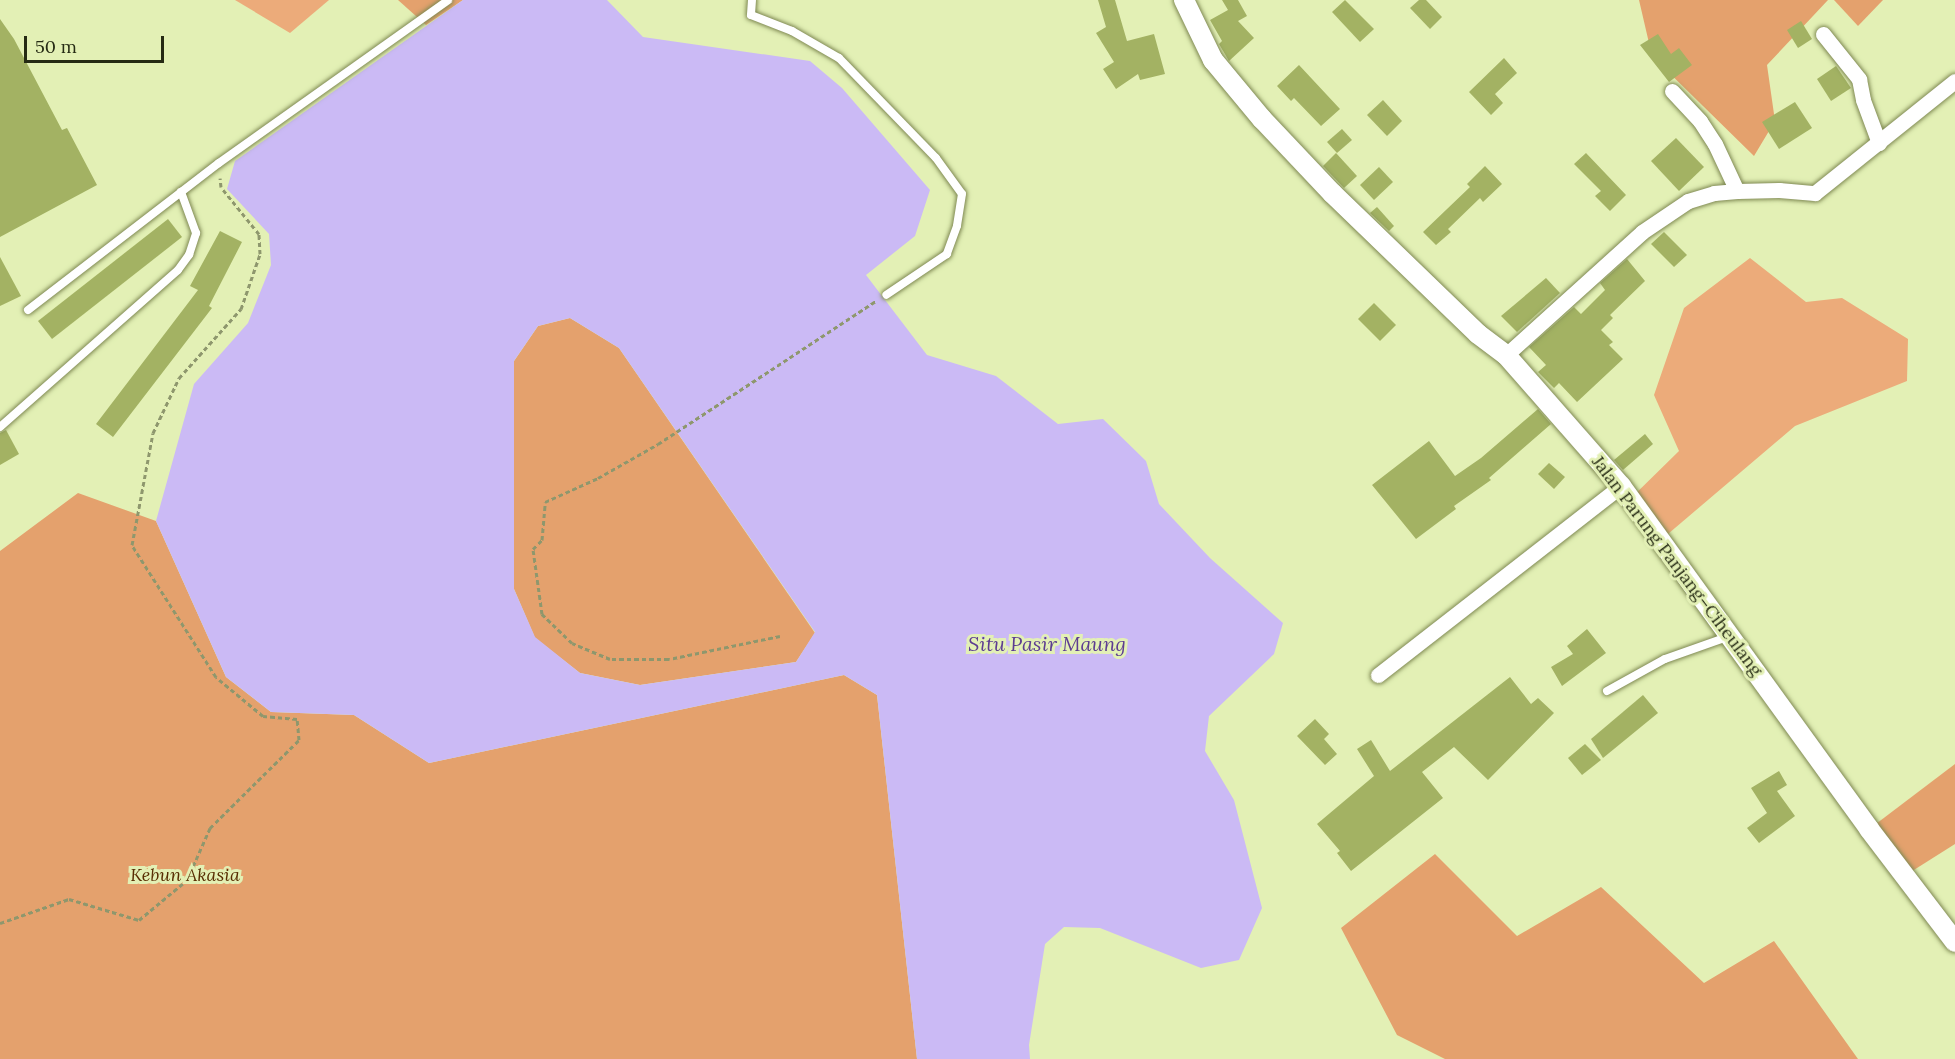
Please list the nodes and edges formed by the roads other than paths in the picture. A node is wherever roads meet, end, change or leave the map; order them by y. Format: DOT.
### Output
graph roads {
  1 [pos="448,0"];
  2 [pos="752,0"];
  3 [pos="1184,0"];
  4 [pos="1823,34"];
  5 [pos="1955,81"];
  6 [pos="1672,91"];
  7 [pos="1879,143"];
  8 [pos="1737,191"];
  9 [pos="182,192"];
  10 [pos="886,295"];
  11 [pos="28,310"];
  12 [pos="1506,355"];
  13 [pos="0,427"];
  14 [pos="1621,486"];
  15 [pos="1731,636"];
  16 [pos="1378,675"];
  17 [pos="1607,691"];
  18 [pos="1955,942"];
  1 -- 9 [label="lane"];
  2 -- 10 [label="lane"];
  3 -- 12 [label="street, Jalan Parung Panjang–Ciheulang"];
  4 -- 7 [label="street"];
  5 -- 7 [label="street"];
  6 -- 8 [label="street"];
  7 -- 8 [label="street"];
  8 -- 12 [label="street"];
  9 -- 11 [label="lane"];
  9 -- 13 [label="lane"];
  12 -- 14 [label="street, Jalan Parung Panjang–Ciheulang"];
  14 -- 15 [label="street, Jalan Parung Panjang–Ciheulang"];
  14 -- 16 [label="street"];
  15 -- 17 [label="lane"];
  15 -- 18 [label="street, Jalan Parung Panjang–Ciheulang"];
}
